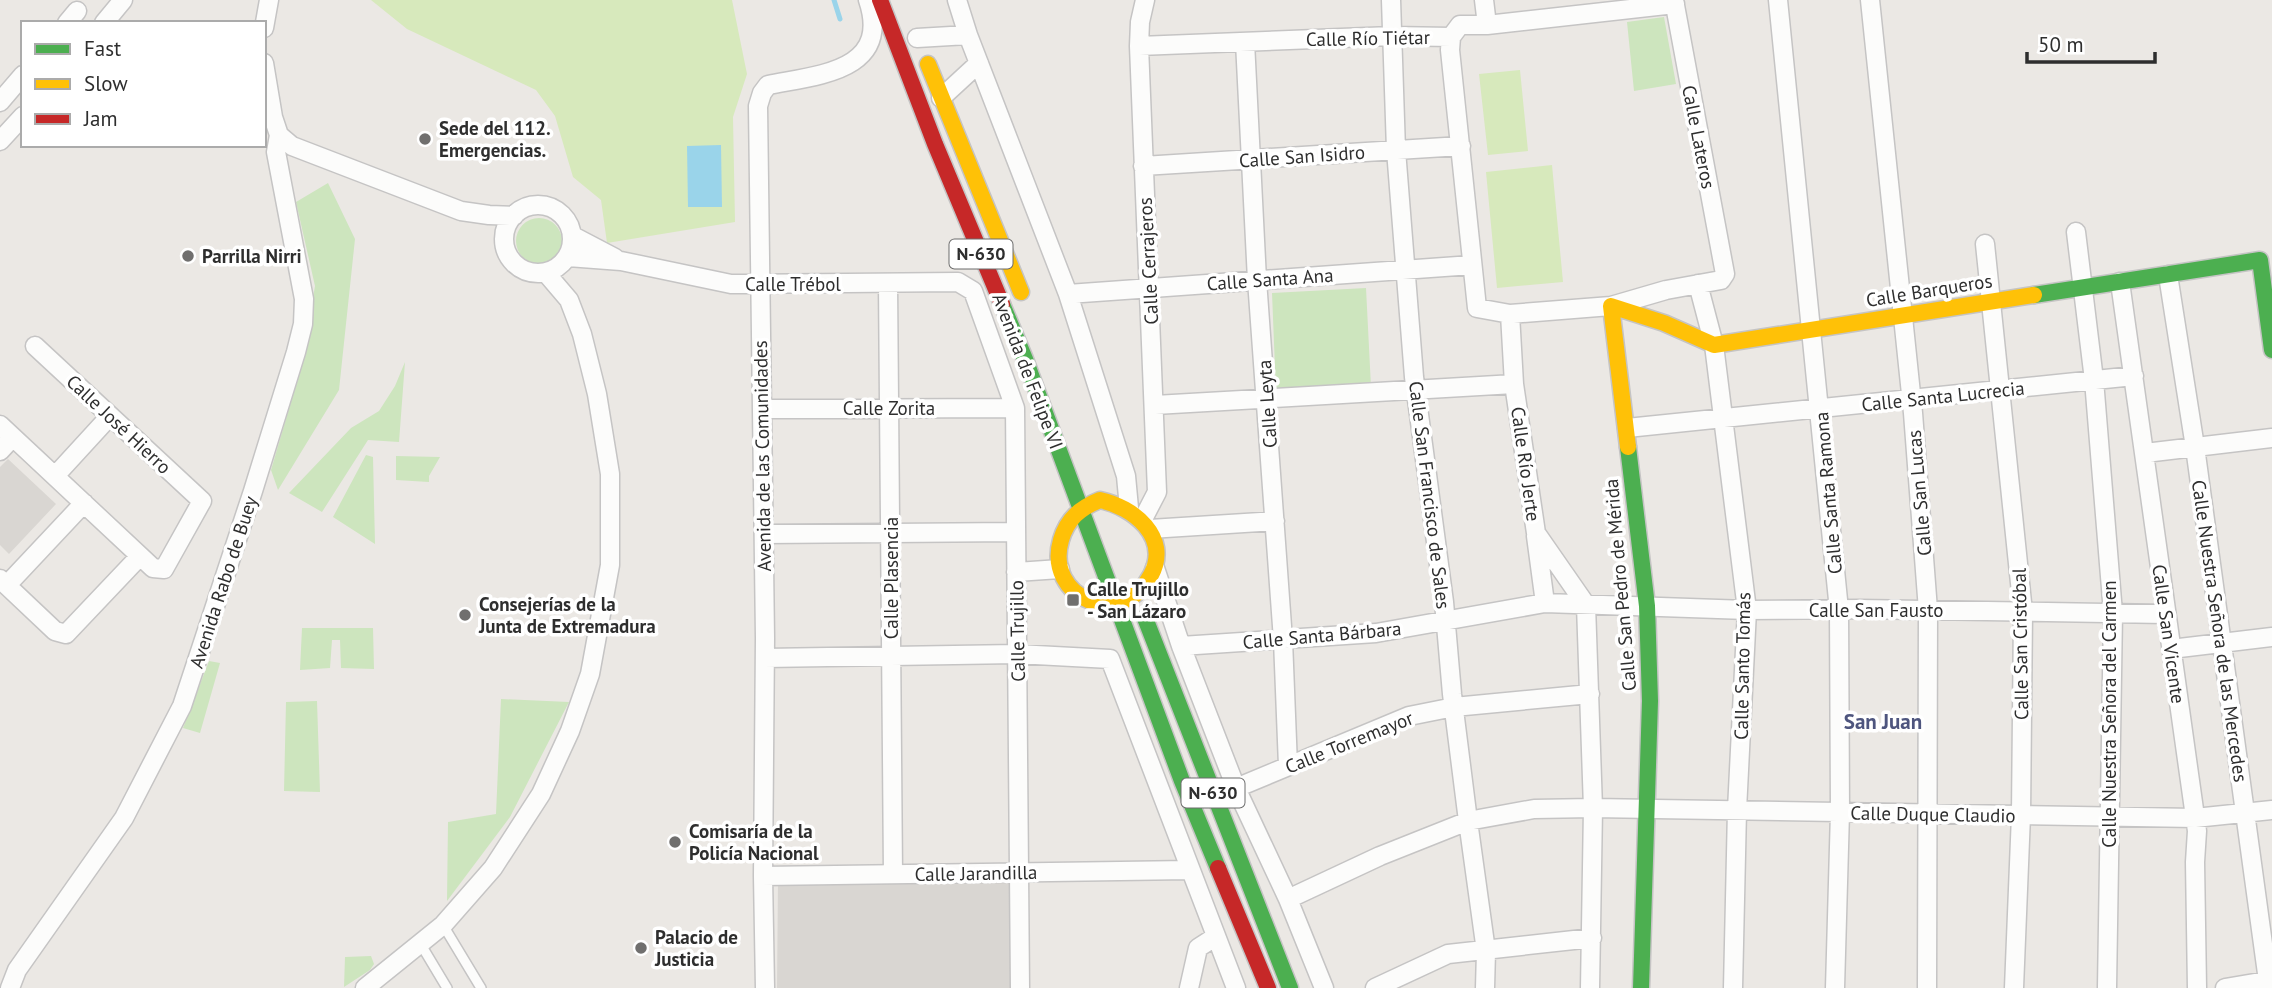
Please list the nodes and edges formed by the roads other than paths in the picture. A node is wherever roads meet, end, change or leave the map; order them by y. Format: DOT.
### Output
graph roads {
  1 [pos="123,0"];
  2 [pos="269,0"];
  3 [pos="867,0"];
  4 [pos="880,0"];
  5 [pos="957,0"];
  6 [pos="1145,0"];
  7 [pos="1391,0"];
  8 [pos="1484,0"];
  9 [pos="1778,0"];
  10 [pos="1870,0"];
  11 [pos="1674,2"];
  12 [pos="106,21"];
  13 [pos="265,21"];
  14 [pos="1487,25"];
  15 [pos="915,31"];
  16 [pos="968,35"];
  17 [pos="1392,36"];
  18 [pos="1451,37"];
  19 [pos="1245,42"];
  20 [pos="1139,46"];
  21 [pos="979,63"];
  22 [pos="266,76"];
  23 [pos="21,77"];
  24 [pos="3,93"];
  25 [pos="941,98"];
  26 [pos="21,104"];
  27 [pos="21,118"];
  28 [pos="279,135"];
  29 [pos="0,141"];
  30 [pos="1461,146"];
  31 [pos="1396,150"];
  32 [pos="1252,159"];
  33 [pos="1143,166"];
  34 [pos="461,211"];
  35 [pos="514,216"];
  36 [pos="2076,232"];
  37 [pos="573,236"];
  38 [pos="505,242"];
  39 [pos="1985,244"];
  40 [pos="566,260"];
  41 [pos="621,261"];
  42 [pos="1472,265"];
  43 [pos="1405,270"];
  44 [pos="546,273"];
  45 [pos="2168,275"];
  46 [pos="1257,280"];
  47 [pos="2120,282"];
  48 [pos="888,283"];
  49 [pos="1698,284"];
  50 [pos="760,285"];
  51 [pos="967,285"];
  52 [pos="1149,287"];
  53 [pos="2083,288"];
  54 [pos="1068,294"];
  55 [pos="569,300"];
  56 [pos="1992,301"];
  57 [pos="1027,306"];
  58 [pos="1611,306"];
  59 [pos="1510,314"];
  60 [pos="1902,316"];
  61 [pos="1811,330"];
  62 [pos="1714,345"];
  63 [pos="35,346"];
  64 [pos="2272,350"];
  65 [pos="2134,376"];
  66 [pos="2094,380"];
  67 [pos="1514,384"];
  68 [pos="1417,390"];
  69 [pos="2001,390"];
  70 [pos="1267,398"];
  71 [pos="1911,399"];
  72 [pos="1155,405"];
  73 [pos="890,408"];
  74 [pos="1015,408"];
  75 [pos="1820,409"];
  76 [pos="762,410"];
  77 [pos="110,416"];
  78 [pos="1724,419"];
  79 [pos="1627,428"];
  80 [pos="6,431"];
  81 [pos="2272,438"];
  82 [pos="2195,447"];
  83 [pos="0,451"];
  84 [pos="2145,453"];
  85 [pos="55,476"];
  86 [pos="1097,494"];
  87 [pos="84,503"];
  88 [pos="1080,508"];
  89 [pos="1140,519"];
  90 [pos="1275,521"];
  91 [pos="1109,524"];
  92 [pos="890,532"];
  93 [pos="1016,532"];
  94 [pos="1536,533"];
  95 [pos="764,534"];
  96 [pos="140,555"];
  97 [pos="1155,568"];
  98 [pos="1060,569"];
  99 [pos="1016,572"];
  100 [pos="1127,573"];
  101 [pos="3,582"];
  102 [pos="1136,597"];
  103 [pos="1545,603"];
  104 [pos="1117,605"];
  105 [pos="1586,605"];
  106 [pos="1647,606"];
  107 [pos="1747,610"];
  108 [pos="1839,610"];
  109 [pos="1928,610"];
  110 [pos="2023,612"];
  111 [pos="2113,613"];
  112 [pos="2165,614"];
  113 [pos="1446,620"];
  114 [pos="2272,637"];
  115 [pos="1283,640"];
  116 [pos="2221,643"];
  117 [pos="1181,646"];
  118 [pos="2171,649"];
  119 [pos="1017,654"];
  120 [pos="891,656"];
  121 [pos="765,657"];
  122 [pos="1590,694"];
  123 [pos="1454,708"];
  124 [pos="1288,766"];
  125 [pos="1236,788"];
  126 [pos="1593,807"];
  127 [pos="1647,809"];
  128 [pos="1737,810"];
  129 [pos="2272,810"];
  130 [pos="1840,812"];
  131 [pos="1927,813"];
  132 [pos="2244,813"];
  133 [pos="2021,815"];
  134 [pos="2110,816"];
  135 [pos="2195,818"];
  136 [pos="1468,821"];
  137 [pos="1189,870"];
  138 [pos="1019,872"];
  139 [pos="893,874"];
  140 [pos="763,876"];
  141 [pos="1288,899"];
  142 [pos="443,925"];
  143 [pos="1215,937"];
  144 [pos="1592,938"];
  145 [pos="420,943"];
  146 [pos="1486,951"];
  147 [pos="2269,983"];
  148 [pos="10,988"];
  149 [pos="365,988"];
  150 [pos="447,988"];
  151 [pos="481,988"];
  152 [pos="765,988"];
  153 [pos="1020,988"];
  154 [pos="1189,988"];
  155 [pos="1236,988"];
  156 [pos="1268,988"];
  157 [pos="1290,988"];
  158 [pos="1324,988"];
  159 [pos="1375,988"];
  160 [pos="1485,988"];
  161 [pos="1590,988"];
  162 [pos="1641,988"];
  163 [pos="1733,988"];
  164 [pos="1835,988"];
  165 [pos="1927,988"];
  166 [pos="2014,988"];
  167 [pos="2107,988"];
  168 [pos="2197,988"];
  169 [pos="2225,988"];
  1 -- 12 [label="street"];
  2 -- 13 [label="street"];
  3 -- 50 [label="street, Avenida de las Comunidades"];
  4 -- 88 [label="main road, Avenida de Felipe VI / N-630"];
  5 -- 16 [label="street"];
  6 -- 20 [label="street, Calle Cerrajeros"];
  7 -- 17 [label="street, Calle San Francisco de Sales"];
  8 -- 14 [label="street"];
  9 -- 61 [label="street, Calle Santa Ramona"];
  10 -- 60 [label="street, Calle San Lucas"];
  11 -- 14 [label="street, Calle Río Tiétar"];
  11 -- 49 [label="street, Calle Lateros"];
  14 -- 18 [label="street, Calle Río Tiétar"];
  15 -- 16 [label="street"];
  15 -- 25 [label="main road, Avenida de Felipe VI / N-630"];
  16 -- 21 [label="street"];
  17 -- 18 [label="street, Calle Río Tiétar"];
  17 -- 19 [label="street, Calle Río Tiétar"];
  17 -- 31 [label="street, Calle San Francisco de Sales"];
  18 -- 30 [label="street"];
  19 -- 20 [label="street, Calle Río Tiétar"];
  19 -- 32 [label="street, Calle Leyta"];
  20 -- 33 [label="street, Calle Cerrajeros"];
  21 -- 25 [label="street"];
  21 -- 54 [label="street"];
  22 -- 28 [label="street"];
  23 -- 24 [label="street"];
  24 -- 26 [label="street"];
  25 -- 57 [label="main road, Avenida de Felipe VI / N-630"];
  27 -- 29 [label="street"];
  28 -- 34 [label="street"];
  28 -- 148 [label="street, Avenida Rabo de Buey"];
  30 -- 31 [label="street, Calle San Isidro"];
  30 -- 42 [label="street"];
  31 -- 32 [label="street, Calle San Isidro"];
  31 -- 43 [label="street, Calle San Francisco de Sales"];
  32 -- 33 [label="street, Calle San Isidro"];
  32 -- 46 [label="street, Calle Leyta"];
  33 -- 52 [label="street, Calle Cerrajeros"];
  34 -- 35 [label="street"];
  34 -- 38 [label="street"];
  35 -- 37 [label="street"];
  35 -- 38 [label="street"];
  36 -- 53 [label="street, Calle Nuestra Señora del Carmen"];
  37 -- 40 [label="street"];
  37 -- 41 [label="street, Calle Trébol"];
  38 -- 44 [label="street"];
  39 -- 56 [label="street, Calle San Cristóbal"];
  40 -- 41 [label="street, Calle Trébol"];
  40 -- 44 [label="street"];
  40 -- 55 [label="street"];
  41 -- 50 [label="street, Calle Trébol"];
  42 -- 43 [label="street, Calle Santa Ana"];
  42 -- 59 [label="street"];
  43 -- 46 [label="street, Calle Santa Ana"];
  43 -- 68 [label="street, Calle San Francisco de Sales"];
  44 -- 55 [label="street"];
  45 -- 47 [label="main road, Calle Barqueros"];
  45 -- 64 [label="main road, Calle Barqueros"];
  45 -- 82 [label="street, Calle Nuestra Señora de las Mercedes"];
  46 -- 52 [label="street, Calle Santa Ana"];
  46 -- 70 [label="street, Calle Leyta"];
  47 -- 53 [label="main road, Calle Barqueros"];
  47 -- 65 [label="street, Calle San Vicente"];
  48 -- 50 [label="street, Calle Trébol"];
  48 -- 51 [label="street, Calle Trébol"];
  48 -- 73 [label="street, Calle Plasencia"];
  49 -- 58 [label="street"];
  49 -- 62 [label="street, Calle Santo Tomás"];
  50 -- 76 [label="street, Avenida de las Comunidades"];
  51 -- 74 [label="street, Calle Trujillo"];
  52 -- 54 [label="street, Calle Santa Ana"];
  52 -- 72 [label="street, Calle Cerrajeros"];
  53 -- 56 [label="main road, Calle Barqueros"];
  53 -- 66 [label="street, Calle Nuestra Señora del Carmen"];
  54 -- 89 [label="street"];
  55 -- 142 [label="street"];
  56 -- 60 [label="main road, Calle Barqueros"];
  56 -- 69 [label="street, Calle San Cristóbal"];
  58 -- 59 [label="street"];
  58 -- 62 [label="main road"];
  58 -- 79 [label="main road, Calle San Pedro de Mérida"];
  59 -- 67 [label="street, Calle Río Jerte"];
  60 -- 61 [label="main road, Calle Barqueros"];
  60 -- 71 [label="street, Calle San Lucas"];
  61 -- 62 [label="main road, Calle Barqueros"];
  61 -- 75 [label="street, Calle Santa Ramona"];
  62 -- 78 [label="street, Calle Santo Tomás"];
  63 -- 77 [label="street, Calle José Hierro"];
  65 -- 66 [label="street, Calle Santa Lucrecia"];
  65 -- 84 [label="street, Calle San Vicente"];
  66 -- 69 [label="street, Calle Santa Lucrecia"];
  66 -- 111 [label="street, Calle Nuestra Señora del Carmen"];
  67 -- 68 [label="street"];
  67 -- 94 [label="street, Calle Río Jerte"];
  68 -- 70 [label="street"];
  68 -- 113 [label="street, Calle San Francisco de Sales"];
  69 -- 71 [label="street, Calle Santa Lucrecia"];
  69 -- 110 [label="street, Calle San Cristóbal"];
  70 -- 72 [label="street"];
  70 -- 90 [label="street, Calle Leyta"];
  71 -- 75 [label="street, Calle Santa Lucrecia"];
  71 -- 109 [label="street, Calle San Lucas"];
  72 -- 89 [label="street, Calle Cerrajeros"];
  73 -- 74 [label="street, Calle Zorita"];
  73 -- 76 [label="street, Calle Zorita"];
  73 -- 92 [label="street, Calle Plasencia"];
  74 -- 93 [label="street, Calle Trujillo"];
  75 -- 78 [label="street, Calle Santa Lucrecia"];
  75 -- 108 [label="street, Calle Santa Ramona"];
  76 -- 95 [label="street, Avenida de las Comunidades"];
  77 -- 85 [label="street"];
  77 -- 96 [label="street, Calle José Hierro"];
  78 -- 79 [label="street, Calle Santa Lucrecia"];
  78 -- 107 [label="street, Calle Santo Tomás"];
  79 -- 106 [label="main road, Calle San Pedro de Mérida"];
  80 -- 83 [label="street"];
  80 -- 85 [label="street"];
  81 -- 82 [label="street"];
  82 -- 84 [label="street"];
  82 -- 116 [label="street, Calle Nuestra Señora de las Mercedes"];
  84 -- 112 [label="street, Calle San Vicente"];
  85 -- 87 [label="street"];
  86 -- 88 [label="main road"];
  86 -- 89 [label="main road"];
  86 -- 91 [label="main road"];
  87 -- 96 [label="street"];
  87 -- 101 [label="street"];
  88 -- 98 [label="main road"];
  88 -- 104 [label="main road, N-630"];
  89 -- 90 [label="street"];
  89 -- 97 [label="main road"];
  90 -- 115 [label="street, Calle Leyta"];
  92 -- 93 [label="street"];
  92 -- 95 [label="street"];
  92 -- 120 [label="street, Calle Plasencia"];
  93 -- 99 [label="street, Calle Trujillo"];
  94 -- 103 [label="street"];
  94 -- 105 [label="street, Calle Río Jerte"];
  95 -- 121 [label="street, Avenida de las Comunidades"];
  96 -- 101 [label="street"];
  97 -- 102 [label="main road"];
  97 -- 117 [label="street"];
  98 -- 99 [label="street"];
  98 -- 104 [label="main road"];
  99 -- 119 [label="street, Calle Trujillo"];
  100 -- 102 [label="main road, N-630"];
  102 -- 104 [label="main road"];
  102 -- 157 [label="main road, N-630"];
  103 -- 105 [label="street, Calle Santa Bárbara"];
  103 -- 113 [label="street, Calle Santa Bárbara"];
  104 -- 156 [label="main road, N-630"];
  105 -- 106 [label="street, Calle San Fausto"];
  105 -- 122 [label="street"];
  106 -- 107 [label="street, Calle San Fausto"];
  106 -- 127 [label="main road, Calle San Pedro de Mérida"];
  107 -- 108 [label="street, Calle San Fausto"];
  107 -- 128 [label="street, Calle Santo Tomás"];
  108 -- 109 [label="street, Calle San Fausto"];
  108 -- 130 [label="street, Calle Santa Ramona"];
  109 -- 110 [label="street, Calle San Fausto"];
  109 -- 131 [label="street, Calle San Lucas"];
  110 -- 111 [label="street, Calle San Fausto"];
  110 -- 133 [label="street, Calle San Cristóbal"];
  111 -- 112 [label="street, Calle San Fausto"];
  111 -- 134 [label="street, Calle Nuestra Señora del Carmen"];
  112 -- 118 [label="street, Calle San Vicente"];
  113 -- 115 [label="street, Calle Santa Bárbara"];
  113 -- 123 [label="street, Calle San Francisco de Sales"];
  114 -- 116 [label="street"];
  115 -- 117 [label="street, Calle Santa Bárbara"];
  115 -- 124 [label="street, Calle Leyta"];
  116 -- 118 [label="street"];
  116 -- 132 [label="street, Calle Nuestra Señora de las Mercedes"];
  117 -- 125 [label="street"];
  118 -- 135 [label="street, Calle San Vicente"];
  119 -- 120 [label="street"];
  119 -- 137 [label="street"];
  119 -- 138 [label="street, Calle Trujillo"];
  120 -- 121 [label="street"];
  120 -- 139 [label="street, Calle Plasencia"];
  121 -- 140 [label="street, Avenida de las Comunidades"];
  122 -- 123 [label="street, Calle Torremayor"];
  122 -- 126 [label="street"];
  123 -- 124 [label="street, Calle Torremayor"];
  123 -- 136 [label="street, Calle San Francisco de Sales"];
  124 -- 125 [label="street, Calle Torremayor"];
  125 -- 141 [label="street"];
  126 -- 127 [label="street, Calle Duque Claudio"];
  126 -- 136 [label="street, Calle Duque Claudio"];
  126 -- 144 [label="street"];
  127 -- 128 [label="street, Calle Duque Claudio"];
  127 -- 162 [label="main road, Calle San Pedro de Mérida"];
  128 -- 130 [label="street, Calle Duque Claudio"];
  128 -- 163 [label="street, Calle Santo Tomás"];
  129 -- 132 [label="street, Calle Duque Claudio"];
  130 -- 131 [label="street, Calle Duque Claudio"];
  130 -- 164 [label="street, Calle Santa Ramona"];
  131 -- 133 [label="street, Calle Duque Claudio"];
  131 -- 165 [label="street, Calle San Lucas"];
  132 -- 135 [label="street, Calle Duque Claudio"];
  132 -- 147 [label="street, Calle Nuestra Señora de las Mercedes"];
  133 -- 134 [label="street, Calle Duque Claudio"];
  133 -- 166 [label="street, Calle San Cristóbal"];
  134 -- 135 [label="street, Calle Duque Claudio"];
  134 -- 167 [label="street, Calle Nuestra Señora del Carmen"];
  135 -- 168 [label="street, Calle San Vicente"];
  136 -- 141 [label="street, Calle Duque Claudio"];
  136 -- 146 [label="street, Calle San Francisco de Sales"];
  137 -- 138 [label="street, Calle Jarandilla"];
  137 -- 143 [label="street"];
  138 -- 139 [label="street, Calle Jarandilla"];
  138 -- 153 [label="street, Calle Trujillo"];
  139 -- 140 [label="street, Calle Jarandilla"];
  140 -- 152 [label="street, Avenida de las Comunidades"];
  141 -- 158 [label="street"];
  142 -- 145 [label="street"];
  142 -- 151 [label="lane"];
  143 -- 154 [label="street"];
  143 -- 155 [label="street"];
  144 -- 146 [label="street"];
  144 -- 161 [label="street"];
  145 -- 149 [label="street"];
  145 -- 150 [label="lane"];
  146 -- 159 [label="street"];
  146 -- 160 [label="street, Calle San Francisco de Sales"];
  147 -- 169 [label="street"];
}
